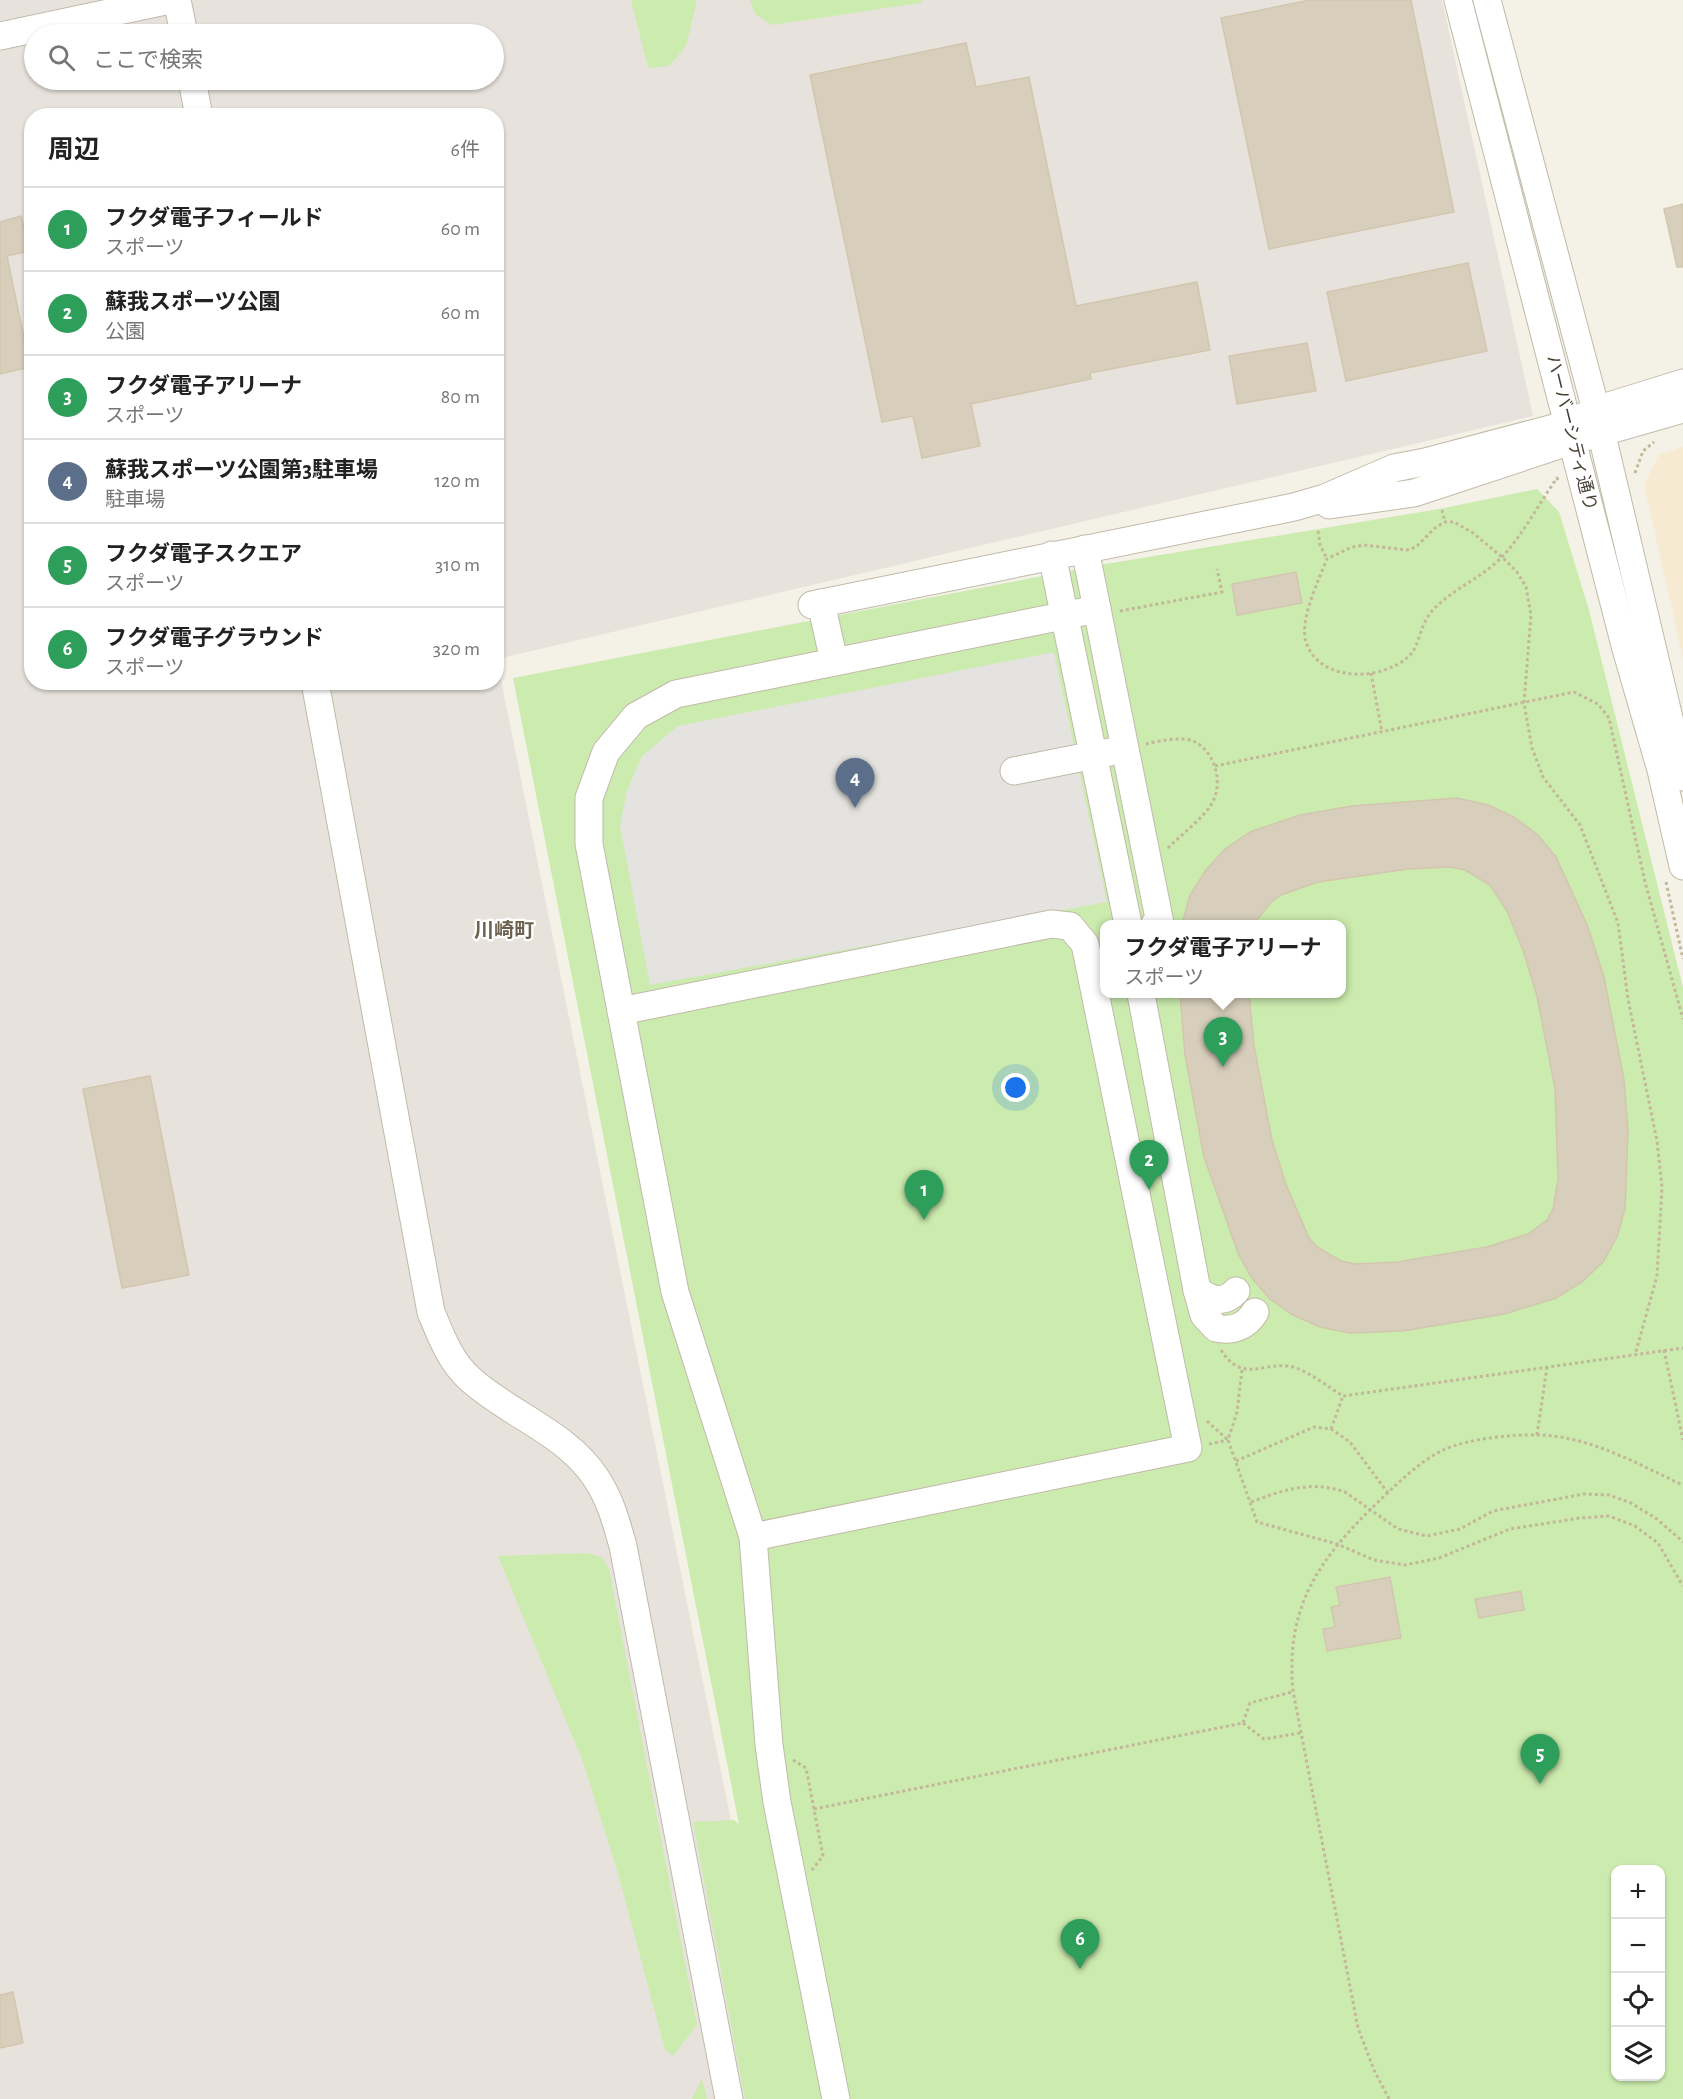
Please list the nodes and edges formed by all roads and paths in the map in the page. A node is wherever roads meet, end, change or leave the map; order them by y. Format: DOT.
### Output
graph roads {
  1 [pos="170,0"];
  2 [pos="177,0"];
  3 [pos="1458,0"];
  4 [pos="1487,0"];
  5 [pos="57,24"];
  6 [pos="182,24"];
  7 [pos="24,31"];
  8 [pos="0,36"];
  9 [pos="194,90"];
  10 [pos="198,108"];
  11 [pos="1683,383"];
  12 [pos="1683,408"];
  13 [pos="1598,421"];
  14 [pos="1570,433"];
  15 [pos="1656,441"];
  16 [pos="1394,468"];
  17 [pos="1557,478"];
  18 [pos="1635,481"];
  19 [pos="1401,495"];
  20 [pos="1294,507"];
  21 [pos="1442,510"];
  22 [pos="1445,522"];
  23 [pos="1318,531"];
  24 [pos="1085,549"];
  25 [pos="1052,555"];
  26 [pos="1502,557"];
  27 [pos="1327,559"];
  28 [pos="1216,569"];
  29 [pos="1098,612"];
  30 [pos="1064,616"];
  31 [pos="834,661"];
  32 [pos="1371,673"];
  33 [pos="1113,681"];
  34 [pos="316,690"];
  35 [pos="1078,692"];
  36 [pos="1524,703"];
  37 [pos="1382,732"];
  38 [pos="1125,749"];
  39 [pos="1094,755"];
  40 [pos="1215,766"];
  41 [pos="1014,771"];
  42 [pos="1683,777"];
  43 [pos="1683,866"];
  44 [pos="1150,874"];
  45 [pos="1127,920"];
  46 [pos="1157,920"];
  47 [pos="1142,998"];
  48 [pos="621,1011"];
  49 [pos="1683,1019"];
  50 [pos="1197,1290"];
  51 [pos="1236,1291"];
  52 [pos="1256,1312"];
  53 [pos="1683,1348"];
  54 [pos="1220,1349"];
  55 [pos="1664,1350"];
  56 [pos="1635,1355"];
  57 [pos="1547,1367"];
  58 [pos="1242,1370"];
  59 [pos="1343,1396"];
  60 [pos="1331,1429"];
  61 [pos="1537,1435"];
  62 [pos="1683,1440"];
  63 [pos="1236,1461"];
  64 [pos="1683,1485"];
  65 [pos="1388,1493"];
  66 [pos="1251,1502"];
  67 [pos="1370,1510"];
  68 [pos="753,1537"];
  69 [pos="1683,1542"];
  70 [pos="1337,1544"];
  71 [pos="1683,1586"];
  72 [pos="1293,1691"];
  73 [pos="1243,1723"];
  74 [pos="1301,1733"];
  75 [pos="769,1745"];
  76 [pos="814,1809"];
  77 [pos="794,1892"];
  78 [pos="729,2099"];
  79 [pos="836,2099"];
  80 [pos="1389,2099"];
  1 -- 5 [label="street"];
  2 -- 6 [label="street"];
  3 -- 14 [label="street, ハーバーシティ通り"];
  4 -- 13 [label="street, ハーバーシティ通り"];
  7 -- 8 [label="street"];
  9 -- 10 [label="street"];
  11 -- 13 [label="street"];
  12 -- 13 [label="street"];
  13 -- 14 [label="street"];
  13 -- 42 [label="street, ハーバーシティ通り"];
  14 -- 16 [label="street"];
  14 -- 19 [label="street"];
  14 -- 43 [label="street, ハーバーシティ通り"];
  15 -- 18 [label="path"];
  16 -- 19 [label="street"];
  16 -- 20 [label="street"];
  17 -- 26 [label="path"];
  19 -- 20 [label="street"];
  20 -- 24 [label="street"];
  21 -- 22 [label="path"];
  22 -- 26 [label="path"];
  22 -- 27 [label="path"];
  23 -- 27 [label="path"];
  24 -- 25 [label="street"];
  24 -- 29 [label="street"];
  25 -- 30 [label="street"];
  25 -- 31 [label="street"];
  26 -- 32 [label="path"];
  26 -- 36 [label="path"];
  27 -- 32 [label="path"];
  28 -- 29 [label="path"];
  29 -- 30 [label="street"];
  29 -- 33 [label="street"];
  30 -- 31 [label="street"];
  30 -- 35 [label="street"];
  31 -- 48 [label="street"];
  32 -- 37 [label="path"];
  33 -- 35 [label="street"];
  33 -- 38 [label="street"];
  34 -- 78 [label="street"];
  35 -- 39 [label="street"];
  36 -- 37 [label="path"];
  36 -- 49 [label="path"];
  36 -- 56 [label="path"];
  37 -- 40 [label="path"];
  38 -- 39 [label="street"];
  38 -- 40 [label="path"];
  38 -- 44 [label="street"];
  39 -- 41 [label="street"];
  39 -- 45 [label="street"];
  40 -- 44 [label="path"];
  44 -- 46 [label="street"];
  47 -- 50 [label="street"];
  48 -- 68 [label="street"];
  48 -- 68 [label="street"];
  50 -- 51 [label="street"];
  50 -- 52 [label="street"];
  53 -- 55 [label="path"];
  54 -- 58 [label="path"];
  55 -- 56 [label="path"];
  55 -- 62 [label="path"];
  56 -- 57 [label="path"];
  57 -- 59 [label="path"];
  57 -- 61 [label="path"];
  58 -- 59 [label="path"];
  58 -- 63 [label="path"];
  59 -- 60 [label="path"];
  60 -- 63 [label="path"];
  60 -- 65 [label="path"];
  61 -- 64 [label="path"];
  61 -- 65 [label="path"];
  63 -- 66 [label="path"];
  65 -- 67 [label="path"];
  66 -- 67 [label="path"];
  66 -- 70 [label="path"];
  67 -- 69 [label="path"];
  67 -- 70 [label="path"];
  68 -- 75 [label="street"];
  70 -- 71 [label="path"];
  70 -- 72 [label="path"];
  72 -- 73 [label="path"];
  72 -- 74 [label="path"];
  73 -- 74 [label="path"];
  73 -- 76 [label="path"];
  74 -- 80 [label="path"];
  75 -- 76 [label="path"];
  75 -- 77 [label="street"];
  76 -- 77 [label="path"];
  77 -- 79 [label="street"];
}
